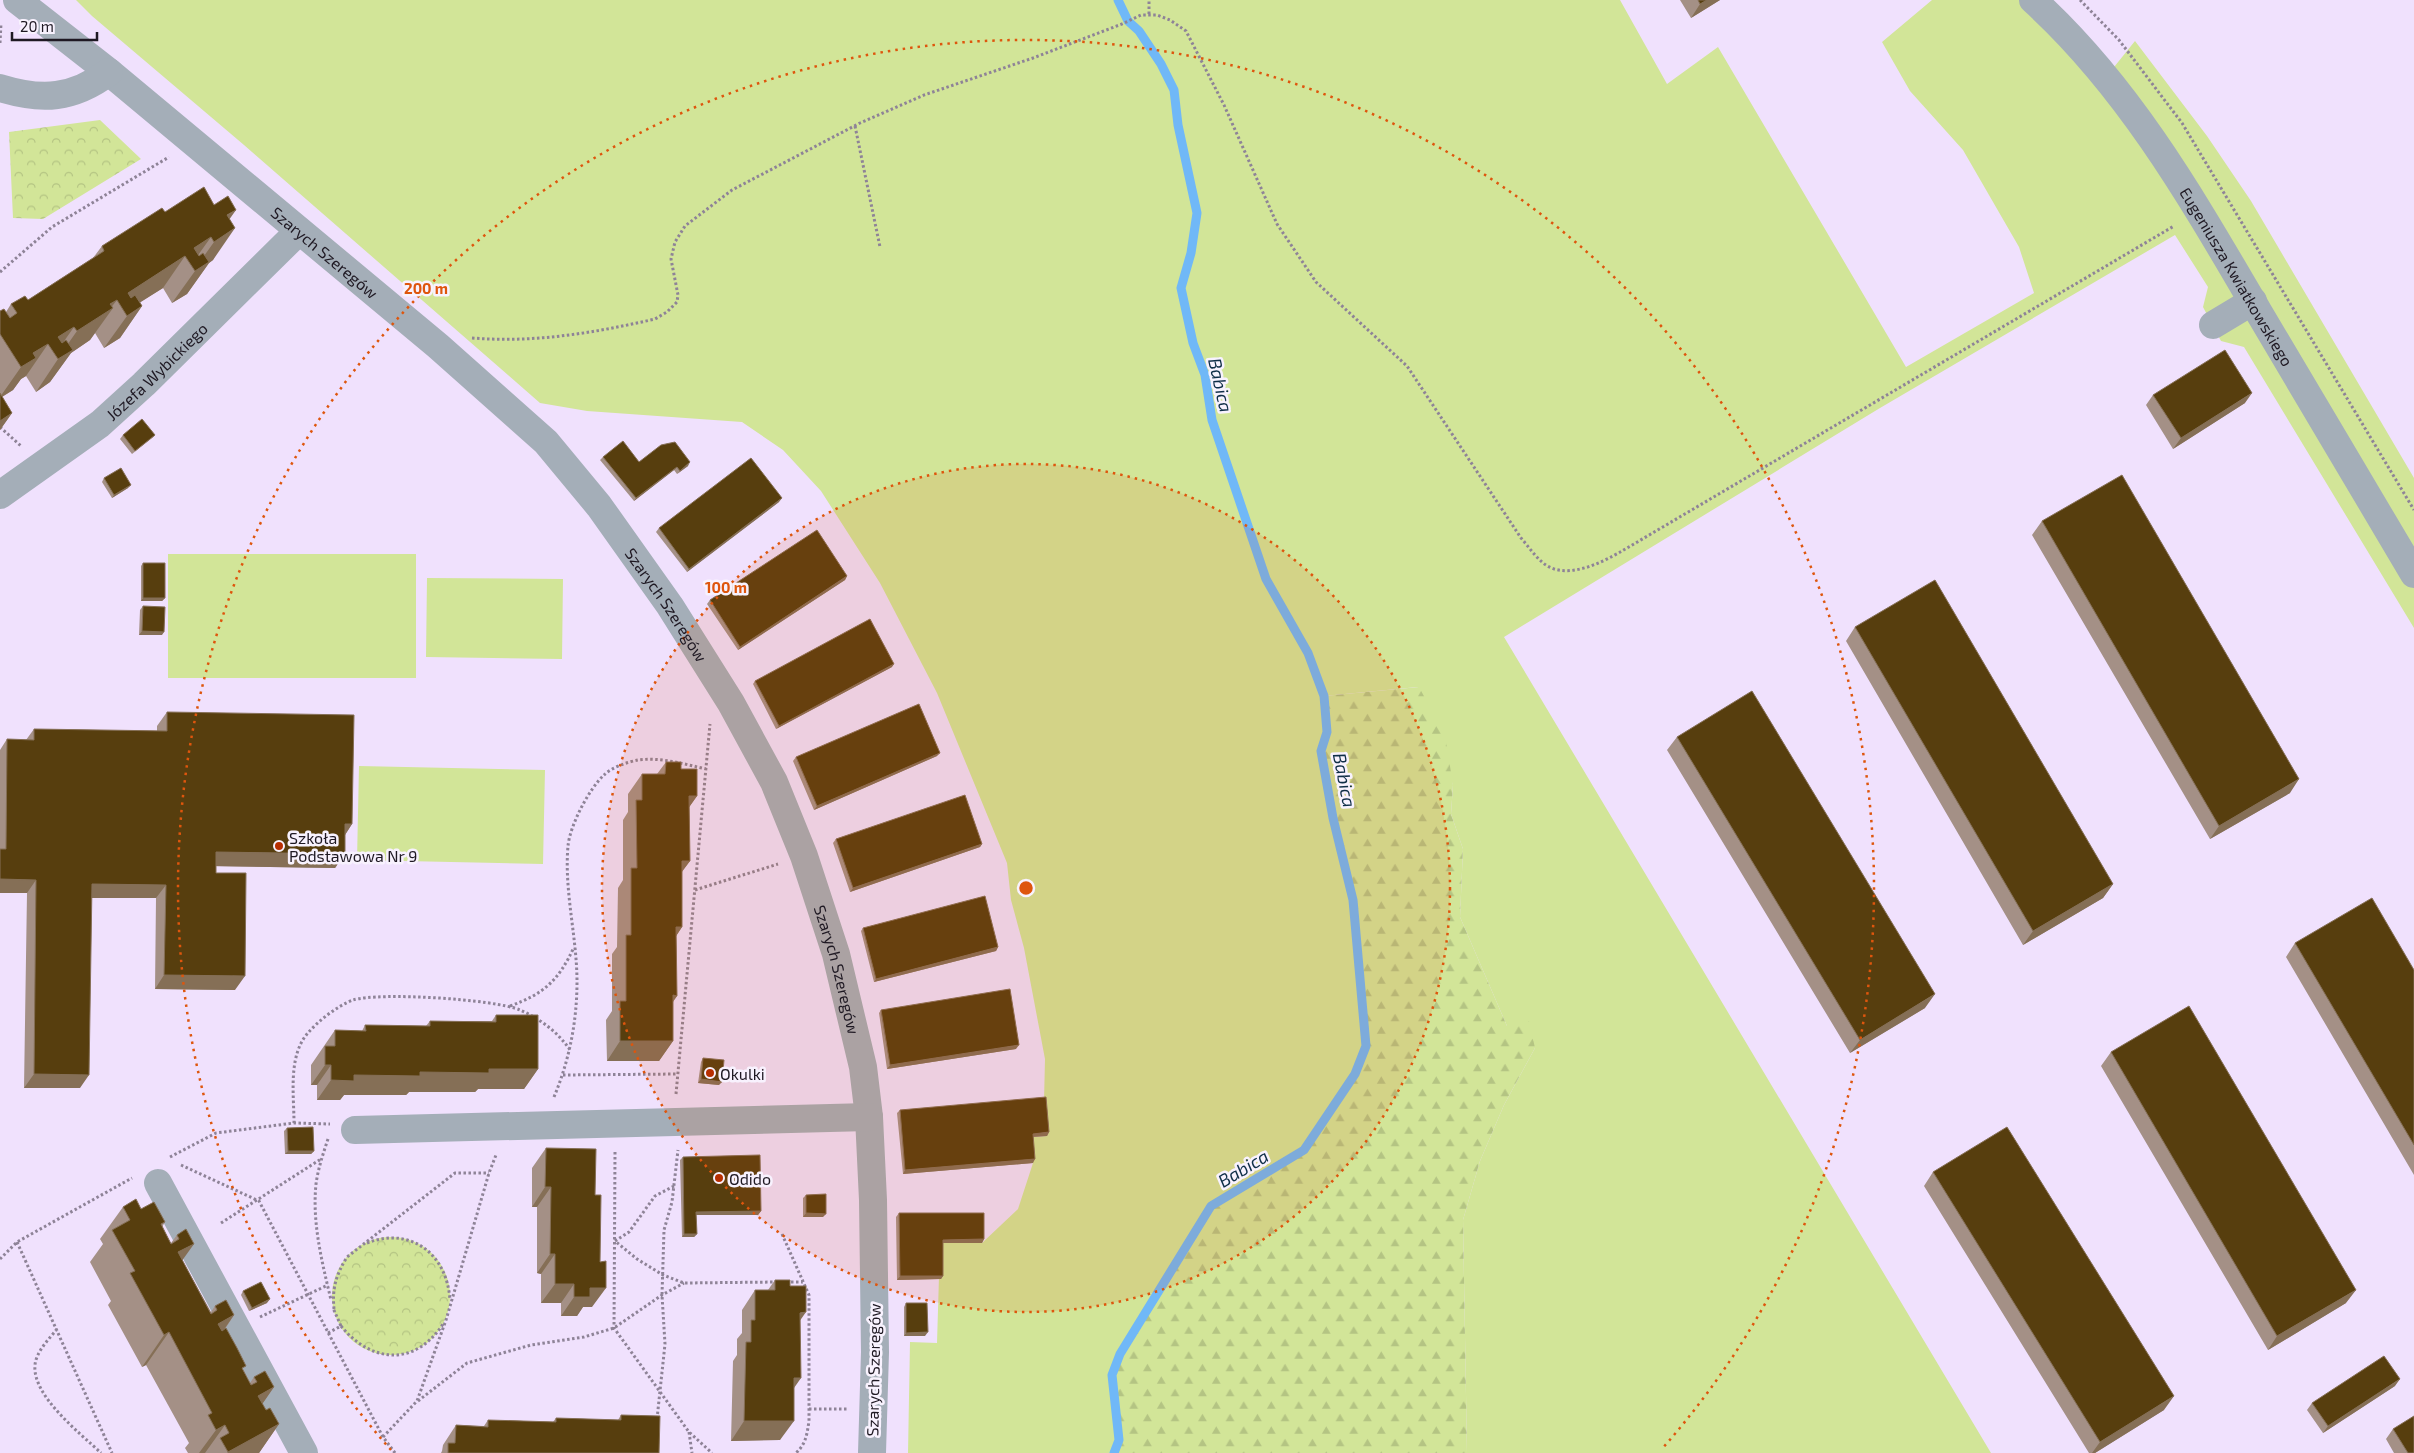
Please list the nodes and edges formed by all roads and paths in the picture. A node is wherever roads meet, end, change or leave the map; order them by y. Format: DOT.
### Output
graph roads {
  1 [pos="17,0"];
  2 [pos="1149,0"];
  3 [pos="2033,0"];
  4 [pos="1149,14"];
  5 [pos="0,20"];
  6 [pos="0,43"];
  7 [pos="109,72"];
  8 [pos="0,88"];
  9 [pos="855,126"];
  10 [pos="176,153"];
  11 [pos="2169,230"];
  12 [pos="300,231"];
  13 [pos="880,247"];
  14 [pos="0,272"];
  15 [pos="2253,300"];
  16 [pos="2213,325"];
  17 [pos="438,346"];
  18 [pos="0,427"];
  19 [pos="26,451"];
  20 [pos="0,494"];
  21 [pos="2414,574"];
  22 [pos="710,734"];
  23 [pos="706,769"];
  24 [pos="781,863"];
  25 [pos="695,890"];
  26 [pos="574,946"];
  27 [pos="508,1007"];
  28 [pos="570,1051"];
  29 [pos="678,1074"];
  30 [pos="563,1075"];
  31 [pos="869,1117"];
  32 [pos="676,1122"];
  33 [pos="294,1123"];
  34 [pos="615,1124"];
  35 [pos="508,1126"];
  36 [pos="539,1126"];
  37 [pos="344,1127"];
  38 [pos="322,1159"];
  39 [pos="162,1171"];
  40 [pos="488,1173"];
  41 [pos="674,1186"];
  42 [pos="259,1201"];
  43 [pos="221,1223"];
  44 [pos="782,1234"];
  45 [pos="615,1241"];
  46 [pos="362,1245"];
  47 [pos="0,1259"];
  48 [pos="662,1275"];
  49 [pos="803,1282"];
  50 [pos="684,1283"];
  51 [pos="328,1285"];
  52 [pos="307,1294"];
  53 [pos="662,1295"];
  54 [pos="450,1302"];
  55 [pos="334,1309"];
  56 [pos="446,1320"];
  57 [pos="340,1326"];
  58 [pos="614,1328"];
  59 [pos="57,1329"];
  60 [pos="237,1330"];
  61 [pos="328,1333"];
  62 [pos="660,1390"];
  63 [pos="417,1402"];
  64 [pos="809,1409"];
  65 [pos="847,1409"];
  66 [pos="657,1426"];
  67 [pos="689,1432"];
  68 [pos="383,1437"];
  69 [pos="101,1453"];
  70 [pos="112,1453"];
  71 [pos="304,1453"];
  72 [pos="395,1453"];
  73 [pos="692,1453"];
  74 [pos="712,1453"];
  75 [pos="796,1453"];
  76 [pos="872,1453"];
  1 -- 7 [label="street, Szarych Szeregów"];
  2 -- 4 [label="path"];
  3 -- 15 [label="street, Eugeniusza Kwiatkowskiego"];
  4 -- 9 [label="path"];
  4 -- 11 [label="path"];
  5 -- 6 [label="path"];
  7 -- 8 [label="street"];
  7 -- 12 [label="street, Szarych Szeregów"];
  9 -- 13 [label="path"];
  9 -- 17 [label="path"];
  10 -- 14 [label="path"];
  12 -- 17 [label="street, Szarych Szeregów"];
  12 -- 20 [label="street, Józefa Wybickiego"];
  15 -- 16 [label="street"];
  15 -- 21 [label="street, Eugeniusza Kwiatkowskiego"];
  17 -- 31 [label="street, Szarych Szeregów"];
  18 -- 19 [label="path"];
  22 -- 23 [label="path"];
  23 -- 25 [label="path"];
  23 -- 26 [label="path"];
  24 -- 25 [label="path"];
  25 -- 29 [label="path"];
  26 -- 27 [label="path"];
  26 -- 28 [label="path"];
  27 -- 28 [label="path"];
  27 -- 33 [label="path"];
  28 -- 30 [label="path"];
  29 -- 30 [label="path"];
  29 -- 32 [label="path"];
  30 -- 36 [label="path"];
  31 -- 32 [label="street"];
  31 -- 76 [label="street, Szarych Szeregów"];
  32 -- 34 [label="street"];
  32 -- 41 [label="path"];
  34 -- 36 [label="street"];
  34 -- 45 [label="path"];
  35 -- 36 [label="street"];
  35 -- 37 [label="street"];
  35 -- 40 [label="path"];
  37 -- 38 [label="path"];
  38 -- 42 [label="path"];
  38 -- 51 [label="path"];
  39 -- 42 [label="path"];
  39 -- 60 [label="street"];
  40 -- 46 [label="path"];
  40 -- 54 [label="path"];
  41 -- 45 [label="path"];
  41 -- 48 [label="path"];
  42 -- 43 [label="path"];
  42 -- 52 [label="path"];
  44 -- 49 [label="path"];
  45 -- 48 [label="path"];
  45 -- 58 [label="path"];
  46 -- 54 [label="path"];
  46 -- 55 [label="path"];
  47 -- 59 [label="path"];
  48 -- 50 [label="path"];
  48 -- 53 [label="path"];
  49 -- 50 [label="path"];
  49 -- 64 [label="path"];
  50 -- 53 [label="path"];
  51 -- 52 [label="path"];
  51 -- 55 [label="path"];
  52 -- 60 [label="path"];
  52 -- 61 [label="path"];
  53 -- 58 [label="path"];
  53 -- 62 [label="path"];
  54 -- 56 [label="path"];
  55 -- 57 [label="path"];
  56 -- 57 [label="path"];
  56 -- 63 [label="path"];
  57 -- 61 [label="path"];
  58 -- 62 [label="path"];
  58 -- 63 [label="path"];
  59 -- 69 [label="path"];
  59 -- 70 [label="path"];
  60 -- 71 [label="street"];
  61 -- 68 [label="path"];
  62 -- 66 [label="path"];
  62 -- 67 [label="path"];
  63 -- 68 [label="path"];
  64 -- 65 [label="path"];
  64 -- 75 [label="path"];
  67 -- 73 [label="path"];
  67 -- 74 [label="path"];
  68 -- 72 [label="path"];
}
